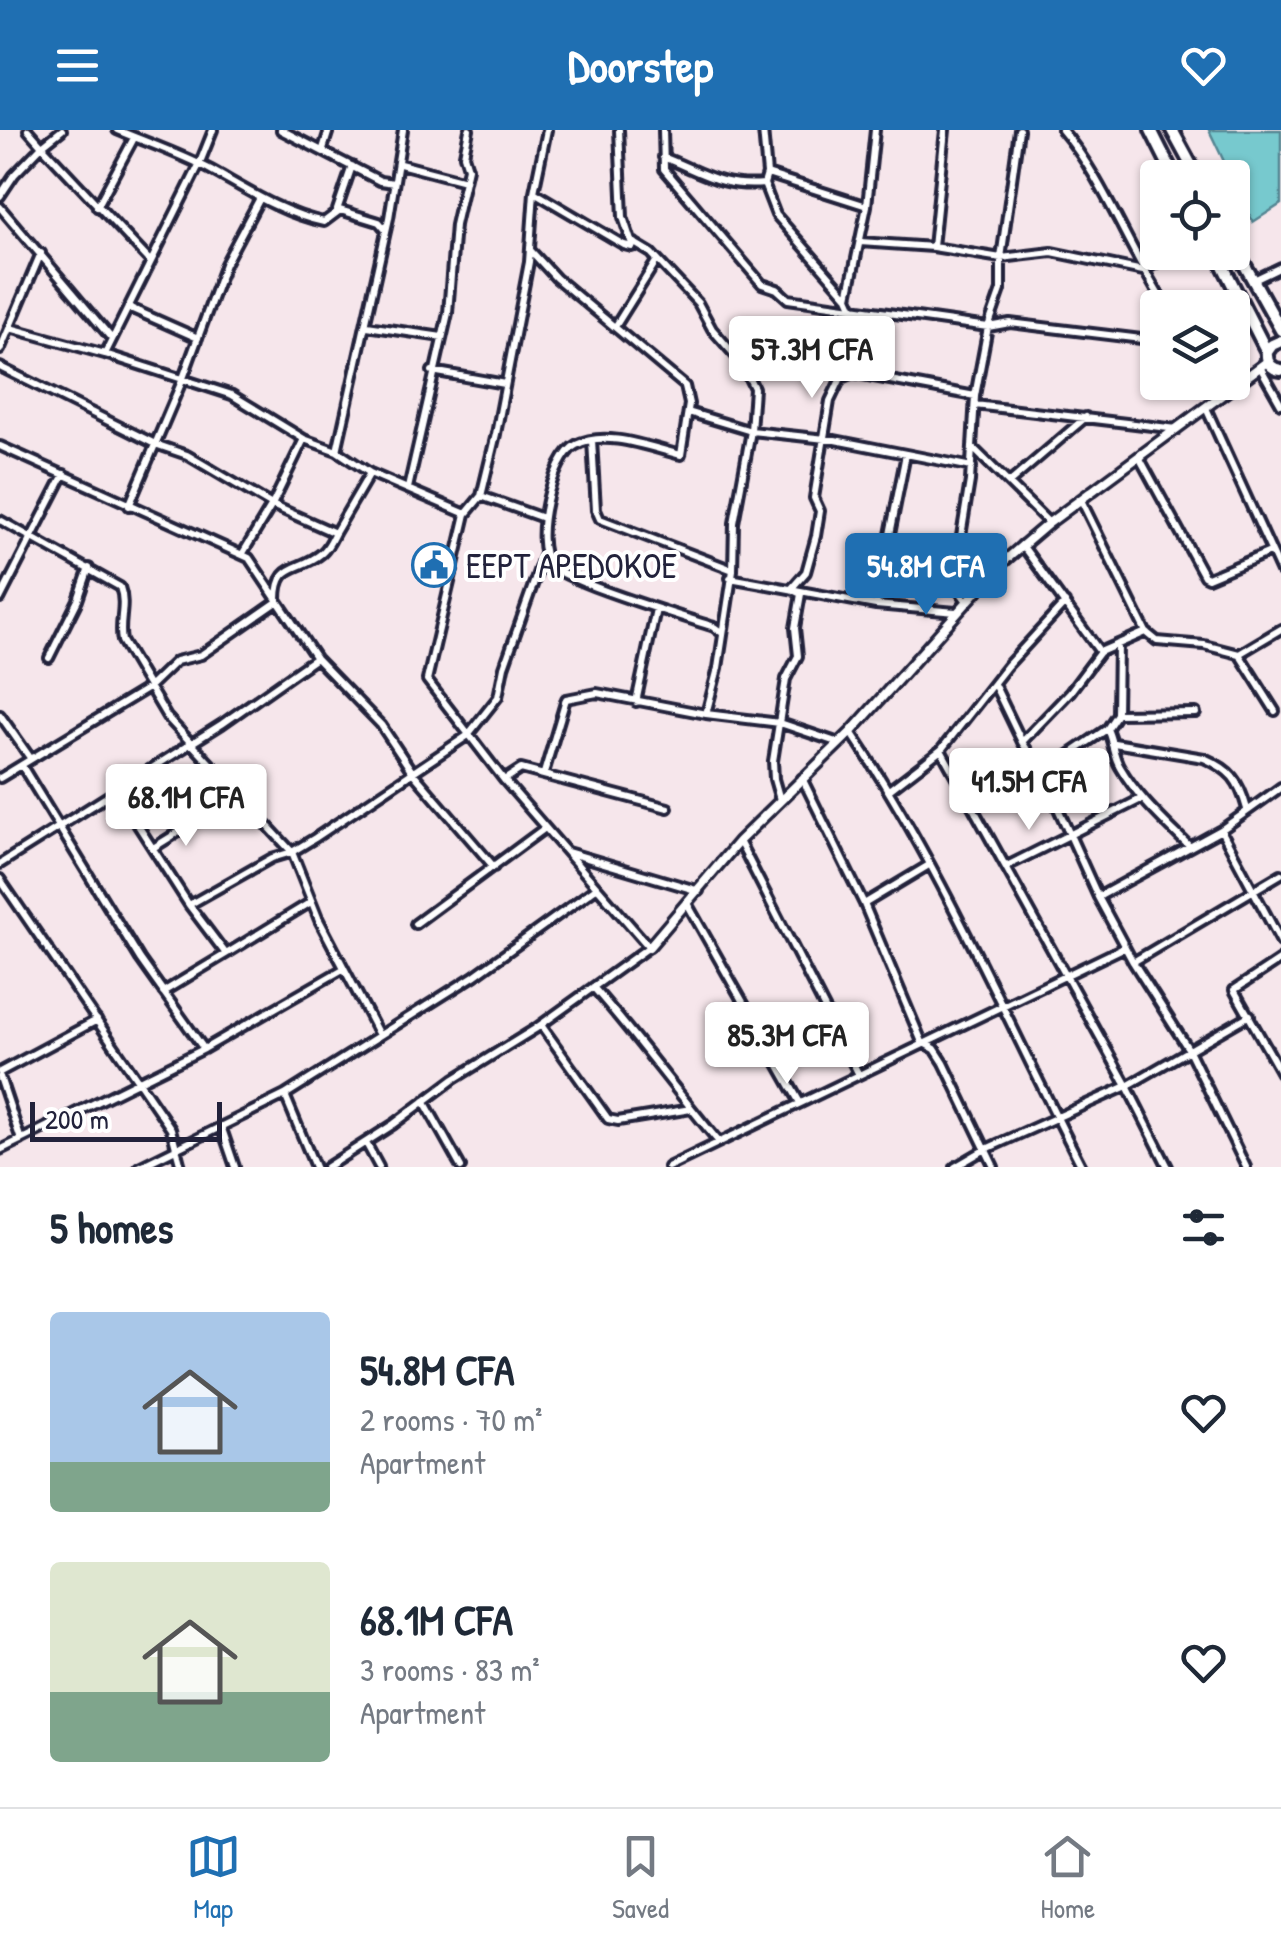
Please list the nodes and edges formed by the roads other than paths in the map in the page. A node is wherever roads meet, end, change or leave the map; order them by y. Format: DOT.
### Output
graph roads {
  1 [pos="28,130"];
  2 [pos="62,130"];
  3 [pos="118,130"];
  4 [pos="212,130"];
  5 [pos="280,130"];
  6 [pos="329,130"];
  7 [pos="403,130"];
  8 [pos="470,130"];
  9 [pos="547,130"];
  10 [pos="619,130"];
  11 [pos="663,130"];
  12 [pos="764,130"];
  13 [pos="876,130"];
  14 [pos="945,130"];
  15 [pos="1019,130"];
  16 [pos="1062,130"];
  17 [pos="1151,130"];
  18 [pos="1172,130"];
  19 [pos="134,138"];
  20 [pos="42,146"];
  21 [pos="323,149"];
  22 [pos="662,156"];
  23 [pos="1166,160"];
  24 [pos="1188,160"];
  25 [pos="400,164"];
  26 [pos="199,165"];
  27 [pos="352,166"];
  28 [pos="767,174"];
  29 [pos="465,180"];
  30 [pos="394,182"];
  31 [pos="764,184"];
  32 [pos="534,192"];
  33 [pos="0,196"];
  34 [pos="260,198"];
  35 [pos="867,206"];
  36 [pos="0,207"];
  37 [pos="97,208"];
  38 [pos="337,210"];
  39 [pos="386,229"];
  40 [pos="631,241"];
  41 [pos="860,242"];
  42 [pos="933,247"];
  43 [pos="530,249"];
  44 [pos="41,253"];
  45 [pos="1001,258"];
  46 [pos="657,259"];
  47 [pos="150,261"];
  48 [pos="1281,266"];
  49 [pos="1224,270"];
  50 [pos="1247,270"];
  51 [pos="1143,271"];
  52 [pos="1253,281"];
  53 [pos="1155,290"];
  54 [pos="848,297"];
  55 [pos="852,306"];
  56 [pos="128,307"];
  57 [pos="367,326"];
  58 [pos="615,327"];
  59 [pos="10,328"];
  60 [pos="988,328"];
  61 [pos="1281,330"];
  62 [pos="442,336"];
  63 [pos="198,338"];
  64 [pos="112,339"];
  65 [pos="1140,339"];
  66 [pos="1281,342"];
  67 [pos="0,350"];
  68 [pos="105,354"];
  69 [pos="1265,360"];
  70 [pos="0,368"];
  71 [pos="432,370"];
  72 [pos="1280,371"];
  73 [pos="1250,372"];
  74 [pos="182,380"];
  75 [pos="505,384"];
  76 [pos="975,400"];
  77 [pos="1216,400"];
  78 [pos="1281,404"];
  79 [pos="1206,408"];
  80 [pos="688,412"];
  81 [pos="1088,416"];
  82 [pos="1178,429"];
  83 [pos="751,431"];
  84 [pos="823,438"];
  85 [pos="304,439"];
  86 [pos="592,440"];
  87 [pos="155,444"];
  88 [pos="0,446"];
  89 [pos="971,446"];
  90 [pos="337,451"];
  91 [pos="906,454"];
  92 [pos="1139,458"];
  93 [pos="972,467"];
  94 [pos="370,472"];
  95 [pos="64,474"];
  96 [pos="1009,483"];
  97 [pos="408,488"];
  98 [pos="481,496"];
  99 [pos="1081,500"];
  100 [pos="272,505"];
  101 [pos="129,506"];
  102 [pos="466,514"];
  103 [pos="543,518"];
  104 [pos="0,520"];
  105 [pos="1049,523"];
  106 [pos="335,533"];
  107 [pos="32,537"];
  108 [pos="1022,545"];
  109 [pos="1270,552"];
  110 [pos="243,553"];
  111 [pos="544,554"];
  112 [pos="89,568"];
  113 [pos="1281,572"];
  114 [pos="731,574"];
  115 [pos="791,589"];
  116 [pos="0,599"];
  117 [pos="966,600"];
  118 [pos="277,602"];
  119 [pos="1065,603"];
  120 [pos="876,605"];
  121 [pos="656,609"];
  122 [pos="956,612"];
  123 [pos="1281,629"];
  124 [pos="722,632"];
  125 [pos="1146,632"];
  126 [pos="1118,644"];
  127 [pos="1100,652"];
  128 [pos="1239,654"];
  129 [pos="49,658"];
  130 [pos="316,658"];
  131 [pos="994,684"];
  132 [pos="148,688"];
  133 [pos="636,702"];
  134 [pos="1275,711"];
  135 [pos="1196,713"];
  136 [pos="706,714"];
  137 [pos="1117,714"];
  138 [pos="0,715"];
  139 [pos="780,723"];
  140 [pos="1106,729"];
  141 [pos="850,732"];
  142 [pos="467,736"];
  143 [pos="190,742"];
  144 [pos="1022,742"];
  145 [pos="839,743"];
  146 [pos="1114,744"];
  147 [pos="941,750"];
  148 [pos="32,759"];
  149 [pos="22,766"];
  150 [pos="413,773"];
  151 [pos="544,773"];
  152 [pos="1042,773"];
  153 [pos="801,777"];
  154 [pos="0,778"];
  155 [pos="504,780"];
  156 [pos="1281,787"];
  157 [pos="890,790"];
  158 [pos="116,791"];
  159 [pos="238,794"];
  160 [pos="1141,799"];
  161 [pos="780,800"];
  162 [pos="668,808"];
  163 [pos="1247,809"];
  164 [pos="545,828"];
  165 [pos="59,829"];
  166 [pos="1221,830"];
  167 [pos="1068,833"];
  168 [pos="739,841"];
  169 [pos="1189,846"];
  170 [pos="153,848"];
  171 [pos="292,852"];
  172 [pos="566,852"];
  173 [pos="0,864"];
  174 [pos="929,865"];
  175 [pos="1007,866"];
  176 [pos="494,867"];
  177 [pos="1281,874"];
  178 [pos="0,879"];
  179 [pos="596,888"];
  180 [pos="1255,889"];
  181 [pos="699,891"];
  182 [pos="1098,897"];
  183 [pos="312,902"];
  184 [pos="688,904"];
  185 [pos="864,904"];
  186 [pos="188,905"];
  187 [pos="415,924"];
  188 [pos="1281,942"];
  189 [pos="648,947"];
  190 [pos="1125,947"];
  191 [pos="226,954"];
  192 [pos="1281,959"];
  193 [pos="1133,962"];
  194 [pos="344,969"];
  195 [pos="1065,978"];
  196 [pos="593,987"];
  197 [pos="163,992"];
  198 [pos="1003,1004"];
  199 [pos="1250,1015"];
  200 [pos="97,1020"];
  201 [pos="541,1025"];
  202 [pos="379,1036"];
  203 [pos="922,1042"];
  204 [pos="204,1049"];
  205 [pos="1189,1050"];
  206 [pos="858,1073"];
  207 [pos="1281,1073"];
  208 [pos="0,1074"];
  209 [pos="136,1080"];
  210 [pos="1128,1086"];
  211 [pos="286,1095"];
  212 [pos="424,1101"];
  213 [pos="800,1101"];
  214 [pos="691,1109"];
  215 [pos="1056,1118"];
  216 [pos="221,1126"];
  217 [pos="21,1140"];
  218 [pos="366,1142"];
  219 [pos="719,1142"];
  220 [pos="177,1148"];
  221 [pos="0,1150"];
  222 [pos="984,1150"];
  223 [pos="138,1167"];
  224 [pos="181,1167"];
  225 [pos="235,1167"];
  226 [pos="315,1167"];
  227 [pos="327,1167"];
  228 [pos="380,1167"];
  229 [pos="461,1167"];
  230 [pos="668,1167"];
  231 [pos="956,1167"];
  232 [pos="994,1167"];
  233 [pos="1082,1167"];
  234 [pos="1168,1167"];
  235 [pos="1246,1167"];
  1 -- 20 [label="street"];
  2 -- 20 [label="street"];
  3 -- 19 [label="street"];
  4 -- 26 [label="street"];
  5 -- 21 [label="street"];
  6 -- 21 [label="street"];
  7 -- 25 [label="street"];
  8 -- 29 [label="street"];
  9 -- 32 [label="street"];
  10 -- 40 [label="street"];
  11 -- 22 [label="street"];
  12 -- 28 [label="street"];
  13 -- 35 [label="street"];
  14 -- 42 [label="street"];
  15 -- 45 [label="street"];
  16 -- 51 [label="street"];
  17 -- 23 [label="highway"];
  18 -- 24 [label="highway"];
  19 -- 26 [label="street"];
  19 -- 37 [label="street"];
  20 -- 33 [label="street"];
  20 -- 37 [label="street"];
  21 -- 27 [label="street"];
  22 -- 31 [label="street"];
  22 -- 55 [label="street"];
  25 -- 29 [label="street"];
  25 -- 30 [label="street"];
  26 -- 34 [label="street"];
  26 -- 47 [label="street"];
  27 -- 30 [label="street"];
  27 -- 38 [label="street"];
  28 -- 31 [label="street"];
  28 -- 35 [label="street"];
  29 -- 62 [label="street"];
  30 -- 39 [label="street"];
  31 -- 54 [label="street"];
  32 -- 40 [label="street"];
  32 -- 43 [label="street"];
  34 -- 38 [label="street"];
  34 -- 63 [label="street"];
  35 -- 41 [label="street"];
  36 -- 44 [label="street"];
  37 -- 47 [label="street"];
  38 -- 39 [label="street"];
  39 -- 57 [label="street"];
  40 -- 46 [label="street"];
  41 -- 42 [label="street"];
  41 -- 54 [label="street"];
  42 -- 45 [label="street"];
  43 -- 58 [label="street"];
  43 -- 75 [label="street"];
  44 -- 59 [label="street"];
  44 -- 64 [label="street"];
  45 -- 51 [label="street"];
  45 -- 60 [label="street"];
  46 -- 58 [label="street"];
  46 -- 83 [label="street"];
  47 -- 56 [label="street"];
  48 -- 52 [label="street"];
  49 -- 69 [label="highway"];
  50 -- 52 [label="highway"];
  51 -- 53 [label="street"];
  52 -- 61 [label="highway"];
  54 -- 55 [label="street"];
  55 -- 60 [label="street"];
  56 -- 63 [label="street"];
  56 -- 64 [label="street"];
  57 -- 62 [label="street"];
  57 -- 90 [label="street"];
  58 -- 80 [label="street"];
  59 -- 67 [label="street"];
  59 -- 68 [label="street"];
  60 -- 65 [label="street"];
  60 -- 76 [label="street"];
  62 -- 71 [label="street"];
  63 -- 74 [label="street"];
  64 -- 68 [label="street"];
  66 -- 69 [label="highway"];
  68 -- 74 [label="street"];
  69 -- 72 [label="highway"];
  69 -- 73 [label="street"];
  69 -- 78 [label="street"];
  70 -- 87 [label="street"];
  71 -- 75 [label="street"];
  71 -- 97 [label="street"];
  74 -- 85 [label="street"];
  74 -- 87 [label="street"];
  75 -- 98 [label="street"];
  76 -- 81 [label="street"];
  76 -- 84 [label="street"];
  76 -- 89 [label="street"];
  77 -- 79 [label="street"];
  79 -- 82 [label="street"];
  79 -- 109 [label="street"];
  80 -- 83 [label="street"];
  80 -- 86 [label="street"];
  81 -- 82 [label="street"];
  81 -- 96 [label="street"];
  82 -- 92 [label="street"];
  83 -- 84 [label="street"];
  83 -- 114 [label="street"];
  84 -- 91 [label="street"];
  84 -- 115 [label="street"];
  85 -- 90 [label="street"];
  85 -- 100 [label="street"];
  86 -- 103 [label="street"];
  86 -- 114 [label="street"];
  87 -- 100 [label="street"];
  87 -- 101 [label="street"];
  88 -- 95 [label="street"];
  89 -- 93 [label="street"];
  89 -- 96 [label="street"];
  90 -- 94 [label="street"];
  91 -- 93 [label="street"];
  91 -- 120 [label="street"];
  92 -- 99 [label="street"];
  92 -- 109 [label="street"];
  93 -- 117 [label="street"];
  94 -- 97 [label="street"];
  94 -- 106 [label="street"];
  95 -- 101 [label="street"];
  95 -- 107 [label="street"];
  96 -- 105 [label="street"];
  97 -- 102 [label="street"];
  98 -- 102 [label="street"];
  98 -- 103 [label="street"];
  99 -- 105 [label="street"];
  99 -- 125 [label="street"];
  100 -- 106 [label="street"];
  100 -- 110 [label="street"];
  101 -- 110 [label="street"];
  102 -- 142 [label="street"];
  103 -- 111 [label="street"];
  104 -- 107 [label="street"];
  105 -- 108 [label="street"];
  106 -- 118 [label="street"];
  107 -- 112 [label="street"];
  107 -- 116 [label="street"];
  108 -- 117 [label="street"];
  108 -- 119 [label="street"];
  109 -- 113 [label="street"];
  110 -- 118 [label="street"];
  111 -- 121 [label="street"];
  111 -- 142 [label="street"];
  112 -- 129 [label="street"];
  112 -- 132 [label="street"];
  114 -- 115 [label="street"];
  114 -- 124 [label="street"];
  115 -- 120 [label="street"];
  115 -- 139 [label="street"];
  117 -- 122 [label="street"];
  118 -- 130 [label="street"];
  118 -- 132 [label="street"];
  119 -- 127 [label="street"];
  119 -- 131 [label="street"];
  120 -- 122 [label="street"];
  121 -- 124 [label="street"];
  121 -- 133 [label="street"];
  122 -- 141 [label="street"];
  123 -- 128 [label="street"];
  124 -- 136 [label="street"];
  125 -- 126 [label="street"];
  125 -- 128 [label="street"];
  126 -- 127 [label="street"];
  126 -- 137 [label="street"];
  127 -- 144 [label="street"];
  128 -- 134 [label="street"];
  130 -- 143 [label="street"];
  130 -- 150 [label="street"];
  131 -- 144 [label="street"];
  131 -- 147 [label="street"];
  132 -- 143 [label="street"];
  132 -- 148 [label="street"];
  133 -- 136 [label="street"];
  133 -- 151 [label="street"];
  135 -- 137 [label="street"];
  136 -- 139 [label="street"];
  137 -- 140 [label="street"];
  138 -- 148 [label="street"];
  139 -- 145 [label="street"];
  139 -- 161 [label="street"];
  140 -- 146 [label="street"];
  140 -- 152 [label="street"];
  141 -- 145 [label="street"];
  141 -- 157 [label="street"];
  142 -- 150 [label="street"];
  142 -- 155 [label="street"];
  143 -- 158 [label="street"];
  143 -- 159 [label="street"];
  144 -- 152 [label="street"];
  145 -- 153 [label="street"];
  146 -- 160 [label="street"];
  146 -- 163 [label="street"];
  147 -- 157 [label="street"];
  147 -- 175 [label="street"];
  148 -- 149 [label="street"];
  149 -- 154 [label="street"];
  149 -- 165 [label="street"];
  150 -- 171 [label="street"];
  150 -- 176 [label="street"];
  151 -- 155 [label="street"];
  151 -- 162 [label="street"];
  152 -- 167 [label="street"];
  153 -- 161 [label="street"];
  153 -- 185 [label="street"];
  155 -- 164 [label="street"];
  156 -- 163 [label="street"];
  157 -- 174 [label="street"];
  158 -- 165 [label="street"];
  158 -- 170 [label="street"];
  159 -- 170 [label="street"];
  159 -- 171 [label="street"];
  160 -- 167 [label="street"];
  160 -- 169 [label="street"];
  161 -- 168 [label="street"];
  163 -- 166 [label="street"];
  164 -- 172 [label="street"];
  164 -- 176 [label="street"];
  165 -- 173 [label="street"];
  165 -- 197 [label="street"];
  166 -- 169 [label="street"];
  166 -- 180 [label="street"];
  167 -- 175 [label="street"];
  167 -- 182 [label="street"];
  168 -- 181 [label="street"];
  168 -- 206 [label="street"];
  169 -- 182 [label="street"];
  170 -- 186 [label="street"];
  171 -- 183 [label="street"];
  171 -- 186 [label="street"];
  172 -- 179 [label="street"];
  172 -- 181 [label="street"];
  174 -- 185 [label="street"];
  174 -- 198 [label="street"];
  175 -- 195 [label="street"];
  176 -- 187 [label="street"];
  177 -- 180 [label="street"];
  178 -- 200 [label="street"];
  179 -- 189 [label="street"];
  179 -- 202 [label="street"];
  180 -- 188 [label="street"];
  180 -- 193 [label="street"];
  181 -- 184 [label="street"];
  182 -- 190 [label="street"];
  183 -- 191 [label="street"];
  183 -- 194 [label="street"];
  184 -- 189 [label="street"];
  184 -- 213 [label="street"];
  185 -- 203 [label="street"];
  186 -- 191 [label="street"];
  189 -- 196 [label="street"];
  190 -- 193 [label="street"];
  190 -- 195 [label="street"];
  191 -- 197 [label="street"];
  192 -- 199 [label="street"];
  193 -- 205 [label="street"];
  194 -- 202 [label="street"];
  194 -- 204 [label="street"];
  195 -- 198 [label="street"];
  195 -- 210 [label="street"];
  196 -- 201 [label="street"];
  196 -- 214 [label="street"];
  197 -- 204 [label="street"];
  198 -- 203 [label="street"];
  198 -- 215 [label="street"];
  199 -- 205 [label="street"];
  199 -- 207 [label="street"];
  200 -- 208 [label="street"];
  200 -- 209 [label="street"];
  201 -- 212 [label="street"];
  201 -- 214 [label="street"];
  202 -- 211 [label="street"];
  203 -- 206 [label="street"];
  203 -- 222 [label="street"];
  204 -- 209 [label="street"];
  205 -- 210 [label="street"];
  205 -- 235 [label="street"];
  206 -- 213 [label="street"];
  208 -- 217 [label="street"];
  209 -- 217 [label="street"];
  209 -- 220 [label="street"];
  210 -- 215 [label="street"];
  210 -- 234 [label="street"];
  211 -- 216 [label="street"];
  211 -- 226 [label="street"];
  212 -- 218 [label="street"];
  212 -- 229 [label="street"];
  213 -- 219 [label="street"];
  214 -- 219 [label="street"];
  215 -- 222 [label="street"];
  215 -- 233 [label="street"];
  216 -- 220 [label="street"];
  216 -- 225 [label="street"];
  217 -- 221 [label="street"];
  218 -- 227 [label="street"];
  218 -- 228 [label="street"];
  219 -- 230 [label="street"];
  220 -- 223 [label="street"];
  220 -- 224 [label="street"];
  222 -- 231 [label="street"];
  222 -- 232 [label="street"];
}
